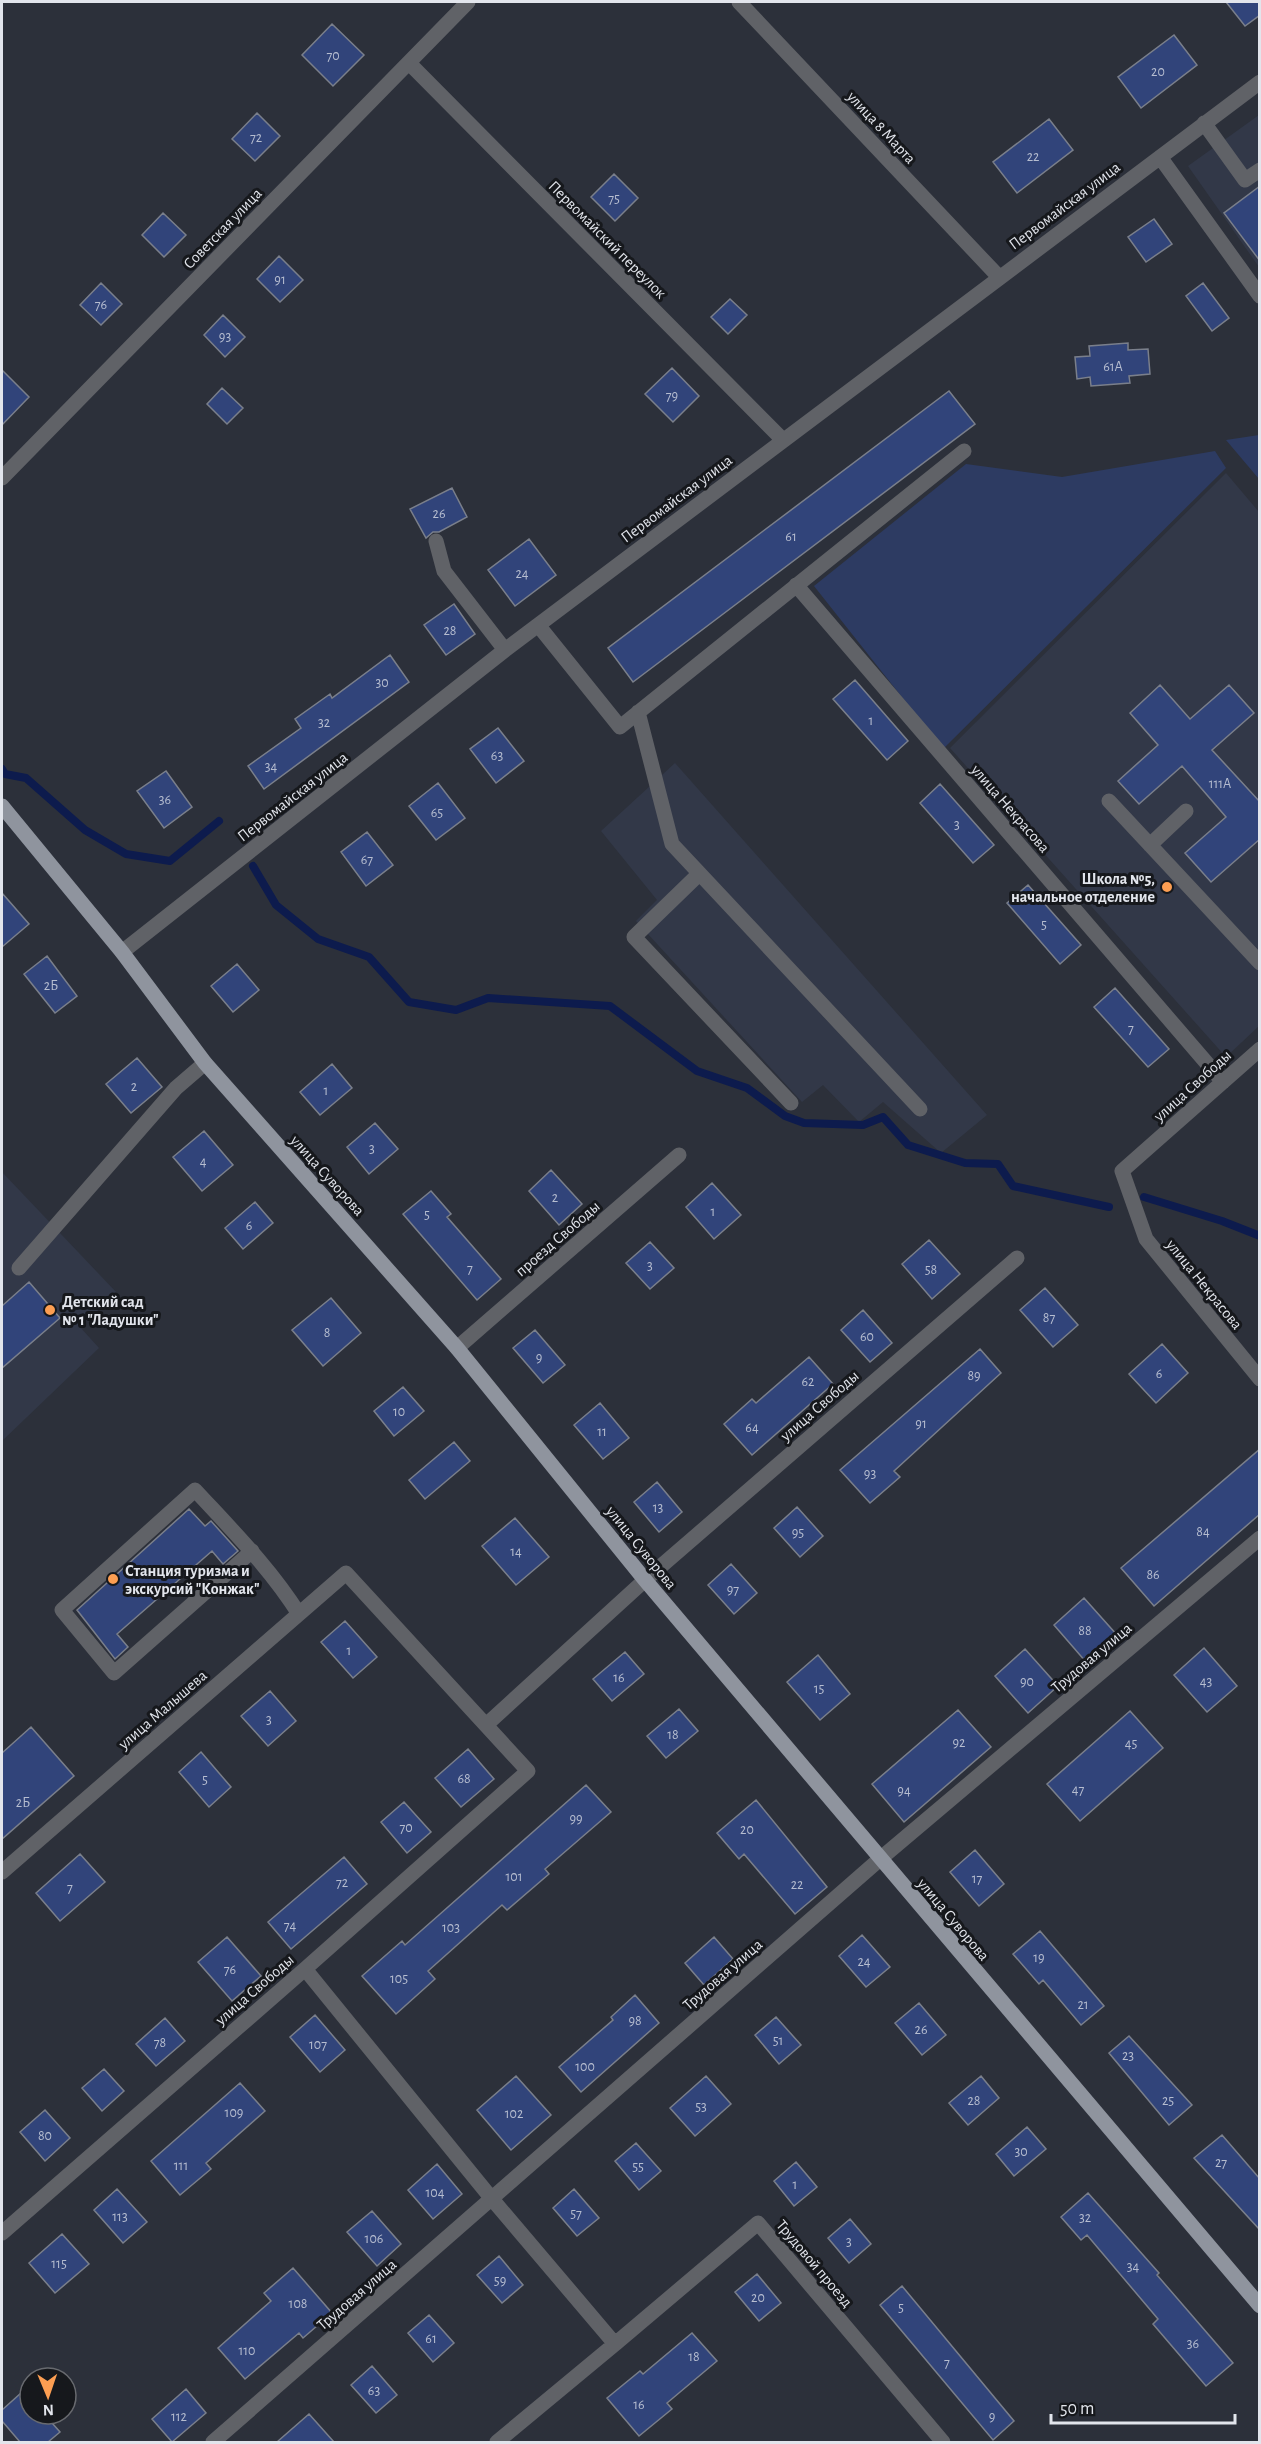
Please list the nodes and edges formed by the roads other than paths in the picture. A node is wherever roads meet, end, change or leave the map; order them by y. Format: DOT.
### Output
graph roads {
  1 [pos="468,2"];
  2 [pos="739,2"];
  3 [pos="409,63"];
  4 [pos="1260,82"];
  5 [pos="1204,123"];
  6 [pos="1160,157"];
  7 [pos="1260,170"];
  8 [pos="999,277"];
  9 [pos="1260,296"];
  10 [pos="783,440"];
  11 [pos="964,451"];
  12 [pos="2,478"];
  13 [pos="436,542"];
  14 [pos="796,585"];
  15 [pos="538,625"];
  16 [pos="505,650"];
  17 [pos="638,712"];
  18 [pos="1109,801"];
  19 [pos="2,806"];
  20 [pos="1186,811"];
  21 [pos="1150,845"];
  22 [pos="699,874"];
  23 [pos="122,952"];
  24 [pos="1260,963"];
  25 [pos="1260,1049"];
  26 [pos="205,1063"];
  27 [pos="1223,1082"];
  28 [pos="791,1103"];
  29 [pos="920,1109"];
  30 [pos="679,1155"];
  31 [pos="1146,1239"];
  32 [pos="1017,1258"];
  33 [pos="19,1268"];
  34 [pos="458,1348"];
  35 [pos="1260,1379"];
  36 [pos="1260,1538"];
  37 [pos="252,1551"];
  38 [pos="645,1580"];
  39 [pos="298,1614"];
  40 [pos="486,1725"];
  41 [pos="880,1859"];
  42 [pos="2,1872"];
  43 [pos="305,1969"];
  44 [pos="492,2199"];
  45 [pos="2,2233"];
  46 [pos="1260,2306"];
  47 [pos="615,2344"];
  48 [pos="213,2442"];
  49 [pos="497,2442"];
  50 [pos="943,2442"];
  1 -- 3 [label="street, Советская улица"];
  2 -- 8 [label="street, улица 8 Марта"];
  3 -- 10 [label="street, Первомайский переулок"];
  3 -- 12 [label="street, Советская улица"];
  4 -- 5 [label="street, Первомайская улица"];
  5 -- 6 [label="street, Первомайская улица"];
  5 -- 7 [label="street"];
  6 -- 8 [label="street, Первомайская улица"];
  6 -- 9 [label="street"];
  8 -- 10 [label="street, Первомайская улица"];
  10 -- 15 [label="street, Первомайская улица"];
  11 -- 14 [label="street"];
  13 -- 16 [label="street"];
  14 -- 17 [label="street"];
  14 -- 27 [label="street, улица Некрасова"];
  15 -- 16 [label="street, Первомайская улица"];
  15 -- 17 [label="street"];
  16 -- 23 [label="street, Первомайская улица"];
  17 -- 22 [label="street"];
  18 -- 21 [label="street"];
  19 -- 23 [label="main road, улица Суворова"];
  20 -- 21 [label="street"];
  21 -- 24 [label="street"];
  22 -- 28 [label="street"];
  22 -- 29 [label="street"];
  23 -- 26 [label="main road, улица Суворова"];
  25 -- 27 [label="street, улица Свободы"];
  26 -- 33 [label="street"];
  26 -- 34 [label="main road, улица Суворова"];
  27 -- 31 [label="street, улица Свободы"];
  30 -- 34 [label="street, проезд Свободы"];
  31 -- 35 [label="street, улица Некрасова"];
  32 -- 38 [label="street, улица Свободы"];
  34 -- 38 [label="main road, улица Суворова"];
  36 -- 41 [label="street, Трудовая улица"];
  37 -- 37 [label="street"];
  37 -- 39 [label="street"];
  38 -- 40 [label="street, улица Свободы"];
  38 -- 41 [label="main road, улица Суворова"];
  39 -- 40 [label="street, улица Малышева"];
  39 -- 42 [label="street, улица Малышева"];
  40 -- 43 [label="street, улица Свободы"];
  41 -- 44 [label="street, Трудовая улица"];
  41 -- 46 [label="main road, улица Суворова"];
  43 -- 44 [label="street"];
  43 -- 45 [label="street, улица Свободы"];
  44 -- 47 [label="street"];
  44 -- 48 [label="street, Трудовая улица"];
  47 -- 49 [label="street, Трудовой проезд"];
  47 -- 50 [label="street, Трудовой проезд"];
}
